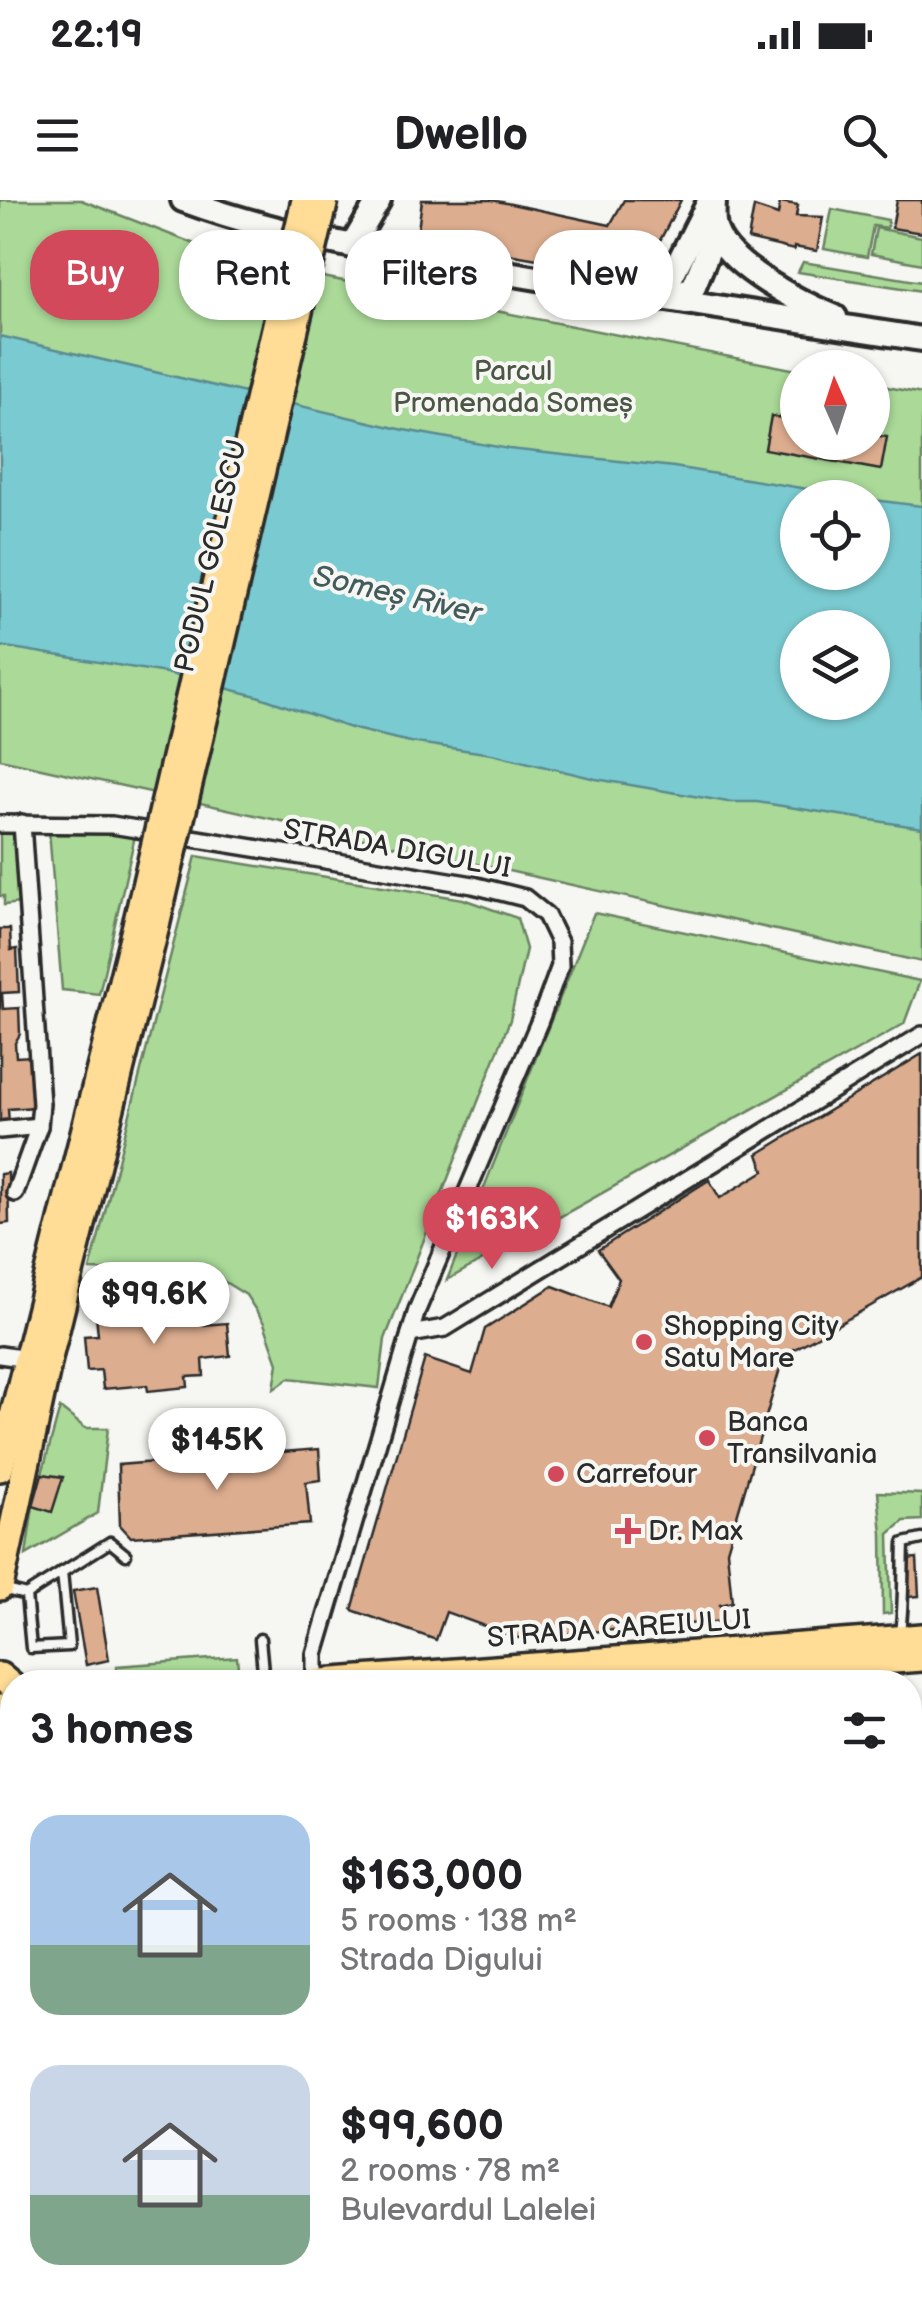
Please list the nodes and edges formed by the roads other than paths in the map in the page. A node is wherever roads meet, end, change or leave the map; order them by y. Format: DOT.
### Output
graph roads {
  1 [pos="183,200"];
  2 [pos="305,200"];
  3 [pos="325,200"];
  4 [pos="378,200"];
  5 [pos="712,207"];
  6 [pos="361,230"];
  7 [pos="345,244"];
  8 [pos="673,276"];
  9 [pos="673,301"];
  10 [pos="870,331"];
  11 [pos="922,339"];
  12 [pos="0,824"];
  13 [pos="22,824"];
  14 [pos="146,924"];
  15 [pos="922,1036"];
  16 [pos="39,1126"];
  17 [pos="0,1130"];
  18 [pos="15,1193"];
  19 [pos="410,1334"];
  20 [pos="0,1355"];
  21 [pos="28,1359"];
  22 [pos="0,1468"];
  23 [pos="922,1540"];
  24 [pos="126,1556"];
  25 [pos="62,1572"];
  26 [pos="0,1588"];
  27 [pos="26,1595"];
  28 [pos="922,1637"];
  29 [pos="260,1639"];
  30 [pos="896,1639"];
  31 [pos="922,1658"];
  32 [pos="263,1670"];
  33 [pos="317,1670"];
  34 [pos="479,1670"];
  35 [pos="820,1670"];
  1 -- 7 [label="street"];
  2 -- 14 [label="main road, PODUL GOLESCU, bridge"];
  3 -- 14 [label="main road, PODUL GOLESCU, bridge"];
  4 -- 6 [label="street"];
  5 -- 8 [label="street"];
  5 -- 10 [label="street"];
  9 -- 10 [label="street"];
  10 -- 11 [label="street"];
  12 -- 13 [label="street, STRADA DIGULUI"];
  13 -- 16 [label="street"];
  13 -- 19 [label="street, STRADA DIGULUI"];
  14 -- 21 [label="main road"];
  14 -- 26 [label="main road"];
  15 -- 19 [label="street"];
  16 -- 17 [label="street"];
  16 -- 18 [label="street"];
  19 -- 33 [label="street, STRADA DIGULUI"];
  20 -- 21 [label="street"];
  21 -- 22 [label="main road"];
  23 -- 30 [label="lane"];
  24 -- 25 [label="lane"];
  25 -- 27 [label="lane"];
  25 -- 27 [label="lane"];
  26 -- 27 [label="lane"];
  28 -- 30 [label="main road, STRADA CAREIULUI"];
  29 -- 32 [label="lane"];
  30 -- 34 [label="main road, STRADA CAREIULUI"];
  31 -- 35 [label="main road, STRADA CAREIULUI"];
}
